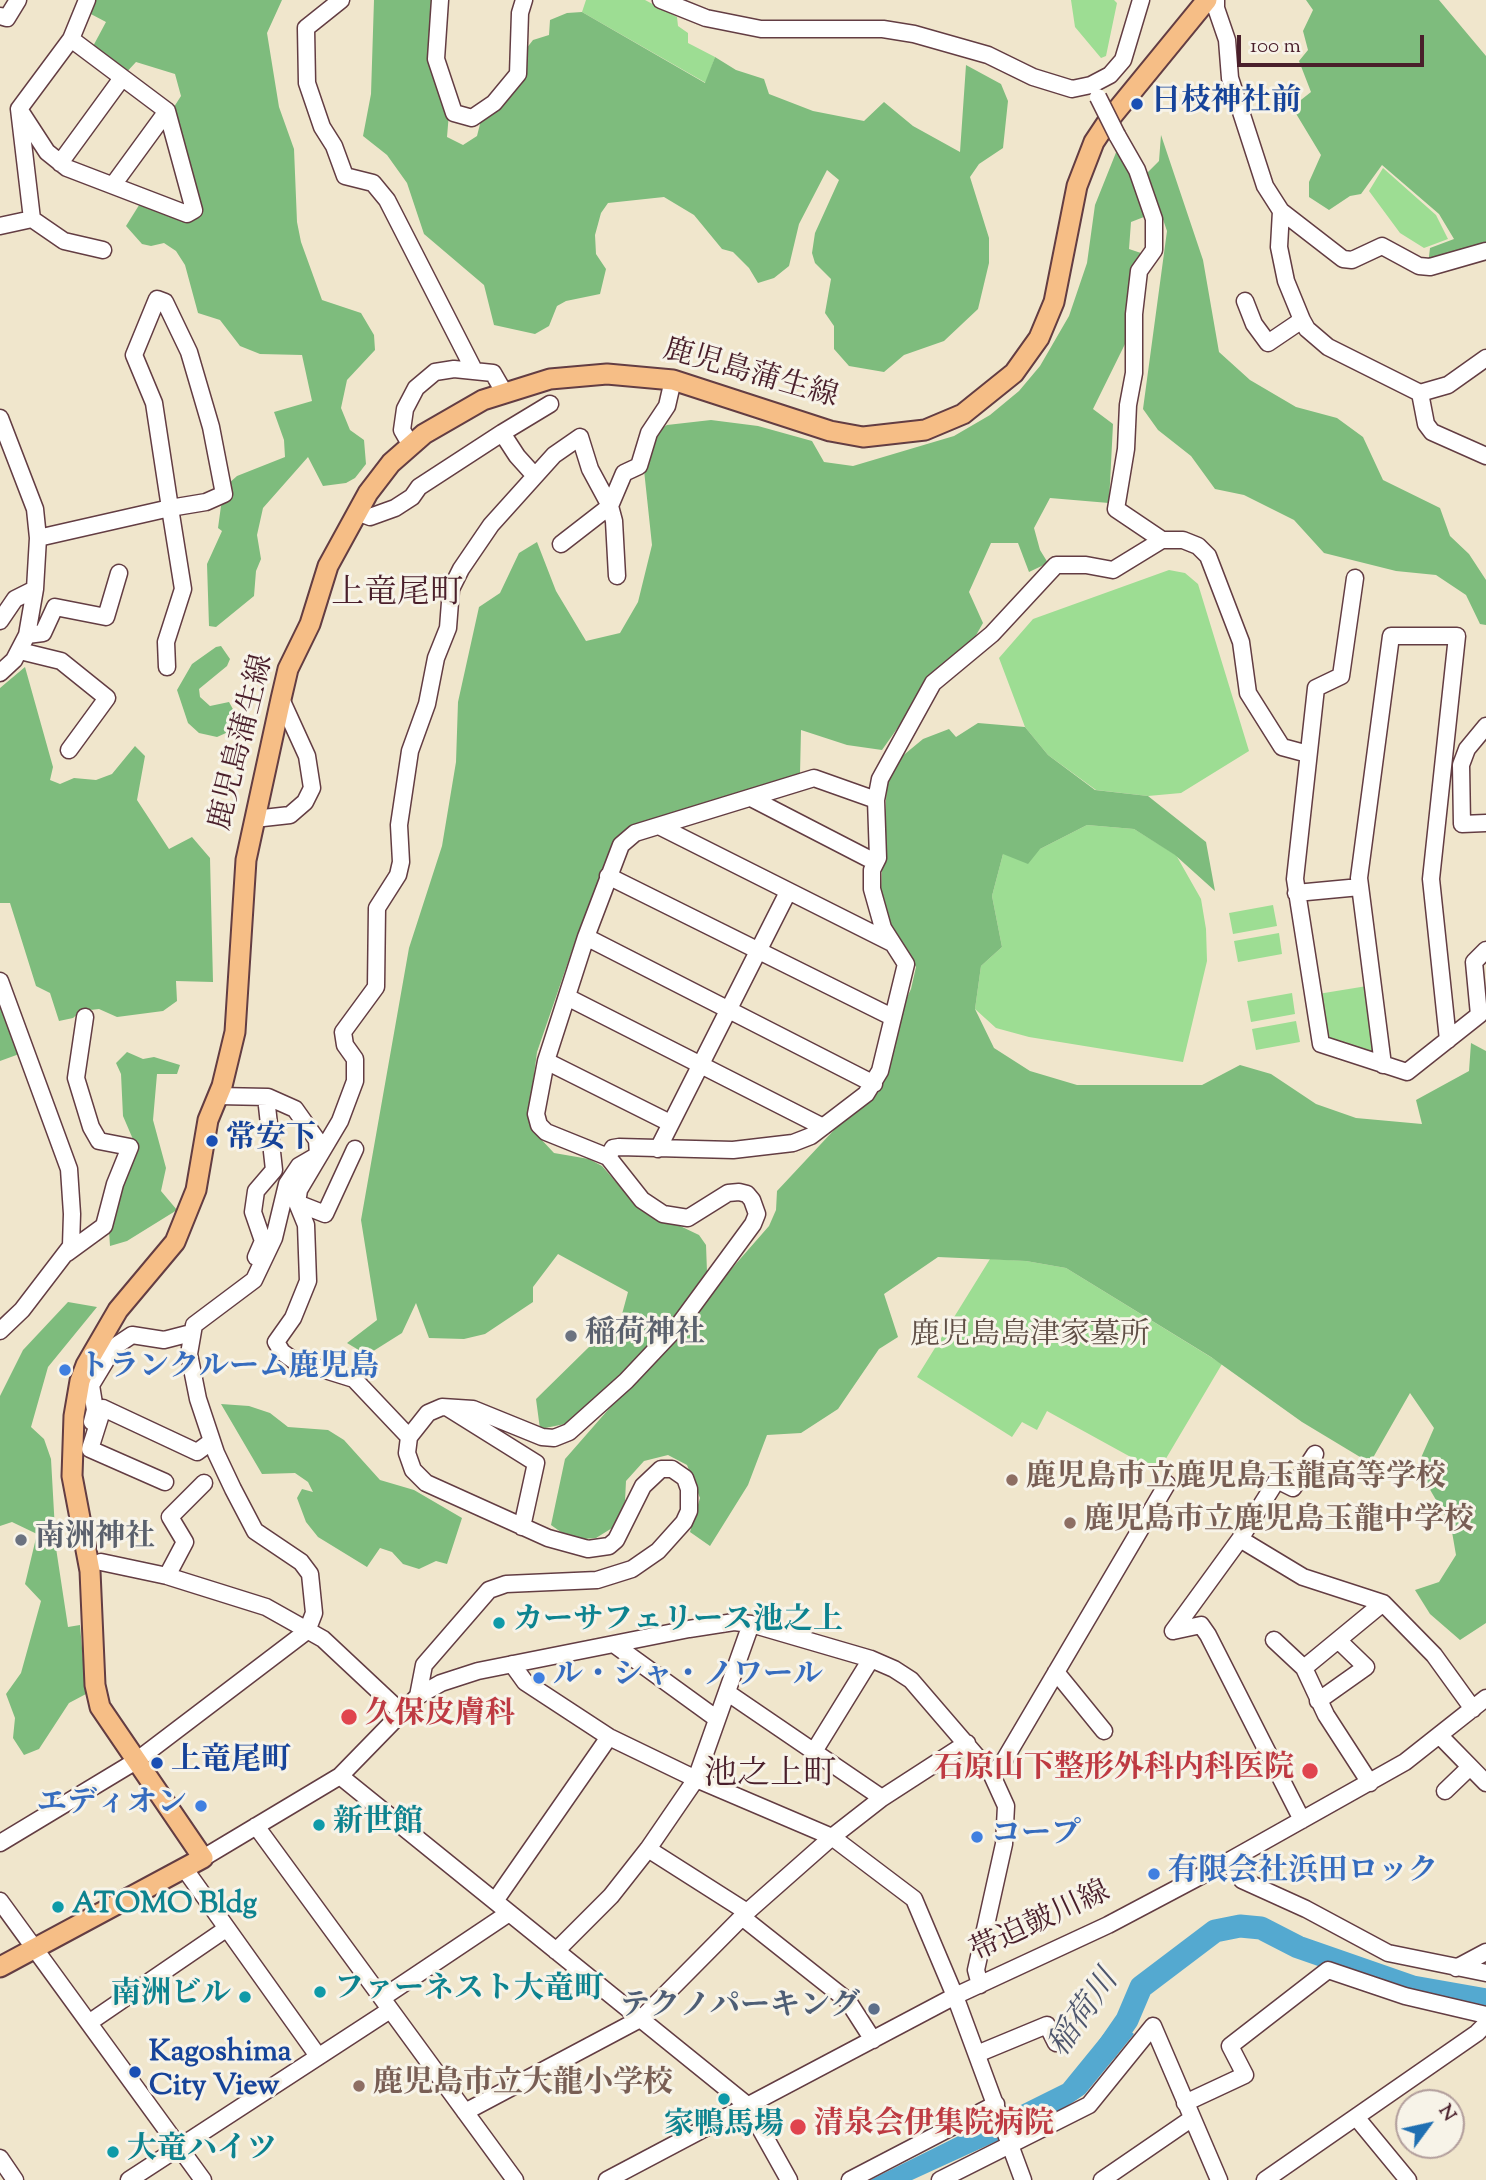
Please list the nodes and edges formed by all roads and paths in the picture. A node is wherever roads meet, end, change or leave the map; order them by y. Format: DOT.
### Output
graph roads {
  1 [pos="19,0"];
  2 [pos="88,0"];
  3 [pos="341,0"];
  4 [pos="440,0"];
  5 [pos="524,0"];
  6 [pos="661,0"];
  7 [pos="1141,0"];
  8 [pos="1207,0"];
  9 [pos="1216,0"];
  10 [pos="0,16"];
  11 [pos="71,39"];
  12 [pos="122,78"];
  13 [pos="1094,91"];
  14 [pos="19,110"];
  15 [pos="167,111"];
  16 [pos="60,163"];
  17 [pos="113,186"];
  18 [pos="1281,211"];
  19 [pos="32,219"];
  20 [pos="0,226"];
  21 [pos="103,250"];
  22 [pos="1486,251"];
  23 [pos="1245,300"];
  24 [pos="1302,320"];
  25 [pos="1486,358"];
  26 [pos="474,370"];
  27 [pos="674,380"];
  28 [pos="503,392"];
  29 [pos="1420,393"];
  30 [pos="550,404"];
  31 [pos="0,418"];
  32 [pos="502,433"];
  33 [pos="410,444"];
  34 [pos="1486,456"];
  35 [pos="535,476"];
  36 [pos="610,506"];
  37 [pos="170,508"];
  38 [pos="357,512"];
  39 [pos="38,538"];
  40 [pos="1162,540"];
  41 [pos="561,544"];
  42 [pos="119,573"];
  43 [pos="617,576"];
  44 [pos="1355,578"];
  45 [pos="35,589"];
  46 [pos="0,621"];
  47 [pos="27,635"];
  48 [pos="20,651"];
  49 [pos="167,667"];
  50 [pos="0,673"];
  51 [pos="281,699"];
  52 [pos="1486,726"];
  53 [pos="69,750"];
  54 [pos="1308,754"];
  55 [pos="751,798"];
  56 [pos="876,800"];
  57 [pos="254,819"];
  58 [pos="1486,823"];
  59 [pos="661,827"];
  60 [pos="875,862"];
  61 [pos="608,876"];
  62 [pos="1360,887"];
  63 [pos="788,892"];
  64 [pos="1296,893"];
  65 [pos="586,937"];
  66 [pos="895,944"];
  67 [pos="758,950"];
  68 [pos="1486,950"];
  69 [pos="0,981"];
  70 [pos="566,997"];
  71 [pos="727,1007"];
  72 [pos="85,1017"];
  73 [pos="891,1017"];
  74 [pos="1448,1040"];
  75 [pos="546,1061"];
  76 [pos="698,1065"];
  77 [pos="1383,1065"];
  78 [pos="874,1084"];
  79 [pos="218,1096"];
  80 [pos="266,1097"];
  81 [pos="670,1123"];
  82 [pos="823,1127"];
  83 [pos="355,1149"];
  84 [pos="658,1149"];
  85 [pos="318,1155"];
  86 [pos="608,1157"];
  87 [pos="298,1202"];
  88 [pos="63,1256"];
  89 [pos="245,1285"];
  90 [pos="0,1331"];
  91 [pos="191,1333"];
  92 [pos="446,1407"];
  93 [pos="409,1437"];
  94 [pos="212,1441"];
  95 [pos="87,1448"];
  96 [pos="1315,1454"];
  97 [pos="165,1482"];
  98 [pos="204,1483"];
  99 [pos="1167,1485"];
  100 [pos="522,1527"];
  101 [pos="1240,1539"];
  102 [pos="101,1562"];
  103 [pos="167,1576"];
  104 [pos="1384,1603"];
  105 [pos="751,1624"];
  106 [pos="307,1631"];
  107 [pos="1274,1640"];
  108 [pos="1338,1640"];
  109 [pos="615,1645"];
  110 [pos="871,1659"];
  111 [pos="512,1664"];
  112 [pos="1304,1668"];
  113 [pos="1056,1672"];
  114 [pos="728,1693"];
  115 [pos="418,1696"];
  116 [pos="1318,1701"];
  117 [pos="1479,1703"];
  118 [pos="401,1712"];
  119 [pos="718,1719"];
  120 [pos="1104,1731"];
  121 [pos="1440,1736"];
  122 [pos="608,1737"];
  123 [pos="967,1743"];
  124 [pos="813,1753"];
  125 [pos="136,1761"];
  126 [pos="1470,1767"];
  127 [pos="991,1773"];
  128 [pos="340,1776"];
  129 [pos="696,1779"];
  130 [pos="1370,1783"];
  131 [pos="1486,1783"];
  132 [pos="1445,1791"];
  133 [pos="882,1798"];
  134 [pos="1302,1820"];
  135 [pos="256,1826"];
  136 [pos="832,1837"];
  137 [pos="0,1843"];
  138 [pos="648,1849"];
  139 [pos="203,1858"];
  140 [pos="1227,1863"];
  141 [pos="184,1868"];
  142 [pos="0,1901"];
  143 [pos="495,1901"];
  144 [pos="509,1913"];
  145 [pos="745,1915"];
  146 [pos="226,1929"];
  147 [pos="35,1948"];
  148 [pos="556,1951"];
  149 [pos="1486,1952"];
  150 [pos="0,1967"];
  151 [pos="1456,1968"];
  152 [pos="1486,1973"];
  153 [pos="980,1985"];
  154 [pos="955,1996"];
  155 [pos="386,2004"];
  156 [pos="1486,2015"];
  157 [pos="642,2018"];
  158 [pos="90,2022"];
  159 [pos="1486,2024"];
  160 [pos="873,2040"];
  161 [pos="1056,2043"];
  162 [pos="977,2054"];
  163 [pos="318,2056"];
  164 [pos="1185,2104"];
  165 [pos="747,2105"];
  166 [pos="996,2106"];
  167 [pos="465,2112"];
  168 [pos="1356,2117"];
  169 [pos="1191,2119"];
  170 [pos="1011,2142"];
  171 [pos="178,2146"];
  172 [pos="0,2158"];
  173 [pos="15,2180"];
  174 [pos="129,2180"];
  175 [pos="203,2180"];
  176 [pos="515,2180"];
  177 [pos="607,2180"];
  178 [pos="789,2180"];
  179 [pos="850,2180"];
  180 [pos="940,2180"];
  181 [pos="1023,2180"];
  182 [pos="1102,2180"];
  183 [pos="1219,2180"];
  184 [pos="1265,2180"];
  185 [pos="1408,2180"];
  1 -- 10 [label="street"];
  2 -- 11 [label="street"];
  3 -- 26 [label="street"];
  4 -- 5 [label="street"];
  6 -- 13 [label="street"];
  7 -- 13 [label="street"];
  8 -- 27 [label="main road, 鹿児島蒲生線"];
  9 -- 18 [label="street"];
  11 -- 12 [label="street"];
  11 -- 14 [label="street"];
  12 -- 15 [label="street"];
  12 -- 16 [label="street"];
  13 -- 40 [label="street, bridge"];
  14 -- 16 [label="street"];
  14 -- 19 [label="street"];
  15 -- 17 [label="street"];
  15 -- 17 [label="street"];
  16 -- 17 [label="street"];
  18 -- 22 [label="street"];
  18 -- 24 [label="street"];
  19 -- 20 [label="street"];
  19 -- 21 [label="street"];
  23 -- 24 [label="street"];
  24 -- 29 [label="street"];
  25 -- 29 [label="street"];
  26 -- 28 [label="street"];
  26 -- 33 [label="street"];
  27 -- 28 [label="main road, 鹿児島蒲生線"];
  27 -- 36 [label="street"];
  28 -- 33 [label="main road, 鹿児島蒲生線"];
  29 -- 34 [label="street"];
  30 -- 32 [label="street"];
  31 -- 39 [label="street"];
  32 -- 35 [label="street"];
  32 -- 38 [label="street"];
  33 -- 38 [label="main road, 鹿児島蒲生線"];
  35 -- 36 [label="street"];
  35 -- 85 [label="street"];
  36 -- 41 [label="street"];
  36 -- 43 [label="street"];
  37 -- 37 [label="street"];
  37 -- 39 [label="street"];
  37 -- 49 [label="street"];
  38 -- 51 [label="main road, 鹿児島蒲生線"];
  39 -- 45 [label="street"];
  40 -- 54 [label="street"];
  40 -- 56 [label="street"];
  42 -- 47 [label="street"];
  44 -- 54 [label="street"];
  45 -- 46 [label="street"];
  45 -- 47 [label="street"];
  47 -- 48 [label="street"];
  48 -- 50 [label="street"];
  48 -- 53 [label="street"];
  51 -- 57 [label="main road, 鹿児島蒲生線"];
  51 -- 57 [label="street"];
  52 -- 58 [label="street"];
  54 -- 64 [label="street"];
  55 -- 56 [label="street"];
  55 -- 59 [label="street"];
  55 -- 60 [label="street"];
  56 -- 60 [label="street"];
  57 -- 79 [label="main road, 鹿児島蒲生線"];
  59 -- 61 [label="street"];
  59 -- 63 [label="street"];
  60 -- 66 [label="street"];
  61 -- 65 [label="street"];
  61 -- 67 [label="street"];
  62 -- 64 [label="street"];
  62 -- 74 [label="street"];
  62 -- 77 [label="street"];
  63 -- 66 [label="street"];
  63 -- 67 [label="street"];
  64 -- 77 [label="street"];
  65 -- 70 [label="street"];
  65 -- 71 [label="street"];
  66 -- 73 [label="street"];
  67 -- 71 [label="street"];
  67 -- 73 [label="street"];
  68 -- 74 [label="street"];
  69 -- 88 [label="street"];
  70 -- 75 [label="street"];
  70 -- 76 [label="street"];
  71 -- 76 [label="street"];
  71 -- 78 [label="street"];
  72 -- 88 [label="street"];
  73 -- 78 [label="street"];
  74 -- 77 [label="street"];
  75 -- 81 [label="street"];
  75 -- 86 [label="street"];
  76 -- 81 [label="street"];
  76 -- 82 [label="street"];
  78 -- 82 [label="street"];
  79 -- 80 [label="street"];
  79 -- 125 [label="main road, 鹿児島蒲生線"];
  80 -- 85 [label="street"];
  80 -- 89 [label="street"];
  81 -- 84 [label="street"];
  82 -- 84 [label="street"];
  83 -- 87 [label="street"];
  84 -- 86 [label="street"];
  85 -- 87 [label="street"];
  85 -- 89 [label="street"];
  86 -- 92 [label="street"];
  87 -- 93 [label="street"];
  88 -- 90 [label="street"];
  89 -- 91 [label="street"];
  91 -- 94 [label="street"];
  91 -- 95 [label="street"];
  92 -- 93 [label="street"];
  92 -- 100 [label="street"];
  93 -- 100 [label="street"];
  94 -- 97 [label="street"];
  94 -- 106 [label="street"];
  96 -- 101 [label="street"];
  98 -- 103 [label="street"];
  99 -- 113 [label="street"];
  100 -- 115 [label="street"];
  101 -- 104 [label="street"];
  101 -- 134 [label="street"];
  102 -- 103 [label="street"];
  103 -- 106 [label="street"];
  104 -- 108 [label="street"];
  104 -- 117 [label="street"];
  105 -- 109 [label="street"];
  105 -- 110 [label="street"];
  105 -- 114 [label="street"];
  106 -- 118 [label="street"];
  106 -- 125 [label="street"];
  107 -- 112 [label="street"];
  108 -- 112 [label="street"];
  108 -- 116 [label="street"];
  109 -- 111 [label="street"];
  109 -- 119 [label="street"];
  110 -- 123 [label="street"];
  110 -- 124 [label="street"];
  111 -- 115 [label="street"];
  111 -- 122 [label="street"];
  112 -- 116 [label="street"];
  113 -- 120 [label="street"];
  113 -- 127 [label="street"];
  114 -- 119 [label="street"];
  114 -- 124 [label="street"];
  115 -- 118 [label="street"];
  116 -- 130 [label="street"];
  117 -- 121 [label="street, 帯迫皷川線"];
  118 -- 128 [label="street"];
  119 -- 129 [label="street"];
  121 -- 126 [label="street"];
  121 -- 130 [label="street, 帯迫皷川線"];
  122 -- 129 [label="street"];
  122 -- 143 [label="street"];
  123 -- 127 [label="street"];
  123 -- 133 [label="street"];
  124 -- 133 [label="street"];
  125 -- 137 [label="street"];
  125 -- 139 [label="main road, 鹿児島蒲生線"];
  126 -- 131 [label="street"];
  126 -- 132 [label="street"];
  127 -- 153 [label="street"];
  128 -- 135 [label="street"];
  128 -- 143 [label="street"];
  129 -- 136 [label="street"];
  129 -- 138 [label="street"];
  130 -- 134 [label="street, 帯迫皷川線"];
  133 -- 136 [label="street"];
  134 -- 140 [label="street, 帯迫皷川線"];
  135 -- 139 [label="street"];
  135 -- 155 [label="street"];
  136 -- 145 [label="street"];
  136 -- 154 [label="street"];
  138 -- 145 [label="street"];
  138 -- 148 [label="street"];
  139 -- 141 [label="main road"];
  140 -- 151 [label="street"];
  140 -- 153 [label="street, 帯迫皷川線"];
  141 -- 146 [label="street"];
  141 -- 147 [label="main road"];
  142 -- 147 [label="street"];
  143 -- 144 [label="street"];
  144 -- 148 [label="street"];
  144 -- 155 [label="street"];
  145 -- 157 [label="street"];
  145 -- 160 [label="street"];
  146 -- 158 [label="street"];
  146 -- 163 [label="street"];
  147 -- 150 [label="main road"];
  147 -- 158 [label="street"];
  148 -- 157 [label="street"];
  149 -- 151 [label="street"];
  151 -- 152 [label="street"];
  153 -- 154 [label="street, 帯迫皷川線"];
  154 -- 160 [label="street, 帯迫皷川線"];
  154 -- 162 [label="street"];
  155 -- 163 [label="street"];
  155 -- 167 [label="street"];
  156 -- 164 [label="street"];
  157 -- 165 [label="street"];
  157 -- 167 [label="street"];
  158 -- 171 [label="street"];
  159 -- 168 [label="street"];
  160 -- 165 [label="street, 帯迫皷川線"];
  161 -- 162 [label="street"];
  162 -- 166 [label="street"];
  163 -- 171 [label="street"];
  164 -- 169 [label="street"];
  164 -- 170 [label="street"];
  165 -- 177 [label="street, 帯迫皷川線"];
  165 -- 178 [label="street"];
  166 -- 170 [label="street"];
  166 -- 179 [label="street"];
  167 -- 176 [label="street"];
  168 -- 184 [label="street"];
  168 -- 185 [label="street"];
  169 -- 182 [label="street"];
  169 -- 183 [label="street"];
  170 -- 180 [label="street"];
  170 -- 181 [label="street"];
  171 -- 174 [label="street"];
  171 -- 175 [label="street"];
  172 -- 173 [label="street"];
}
